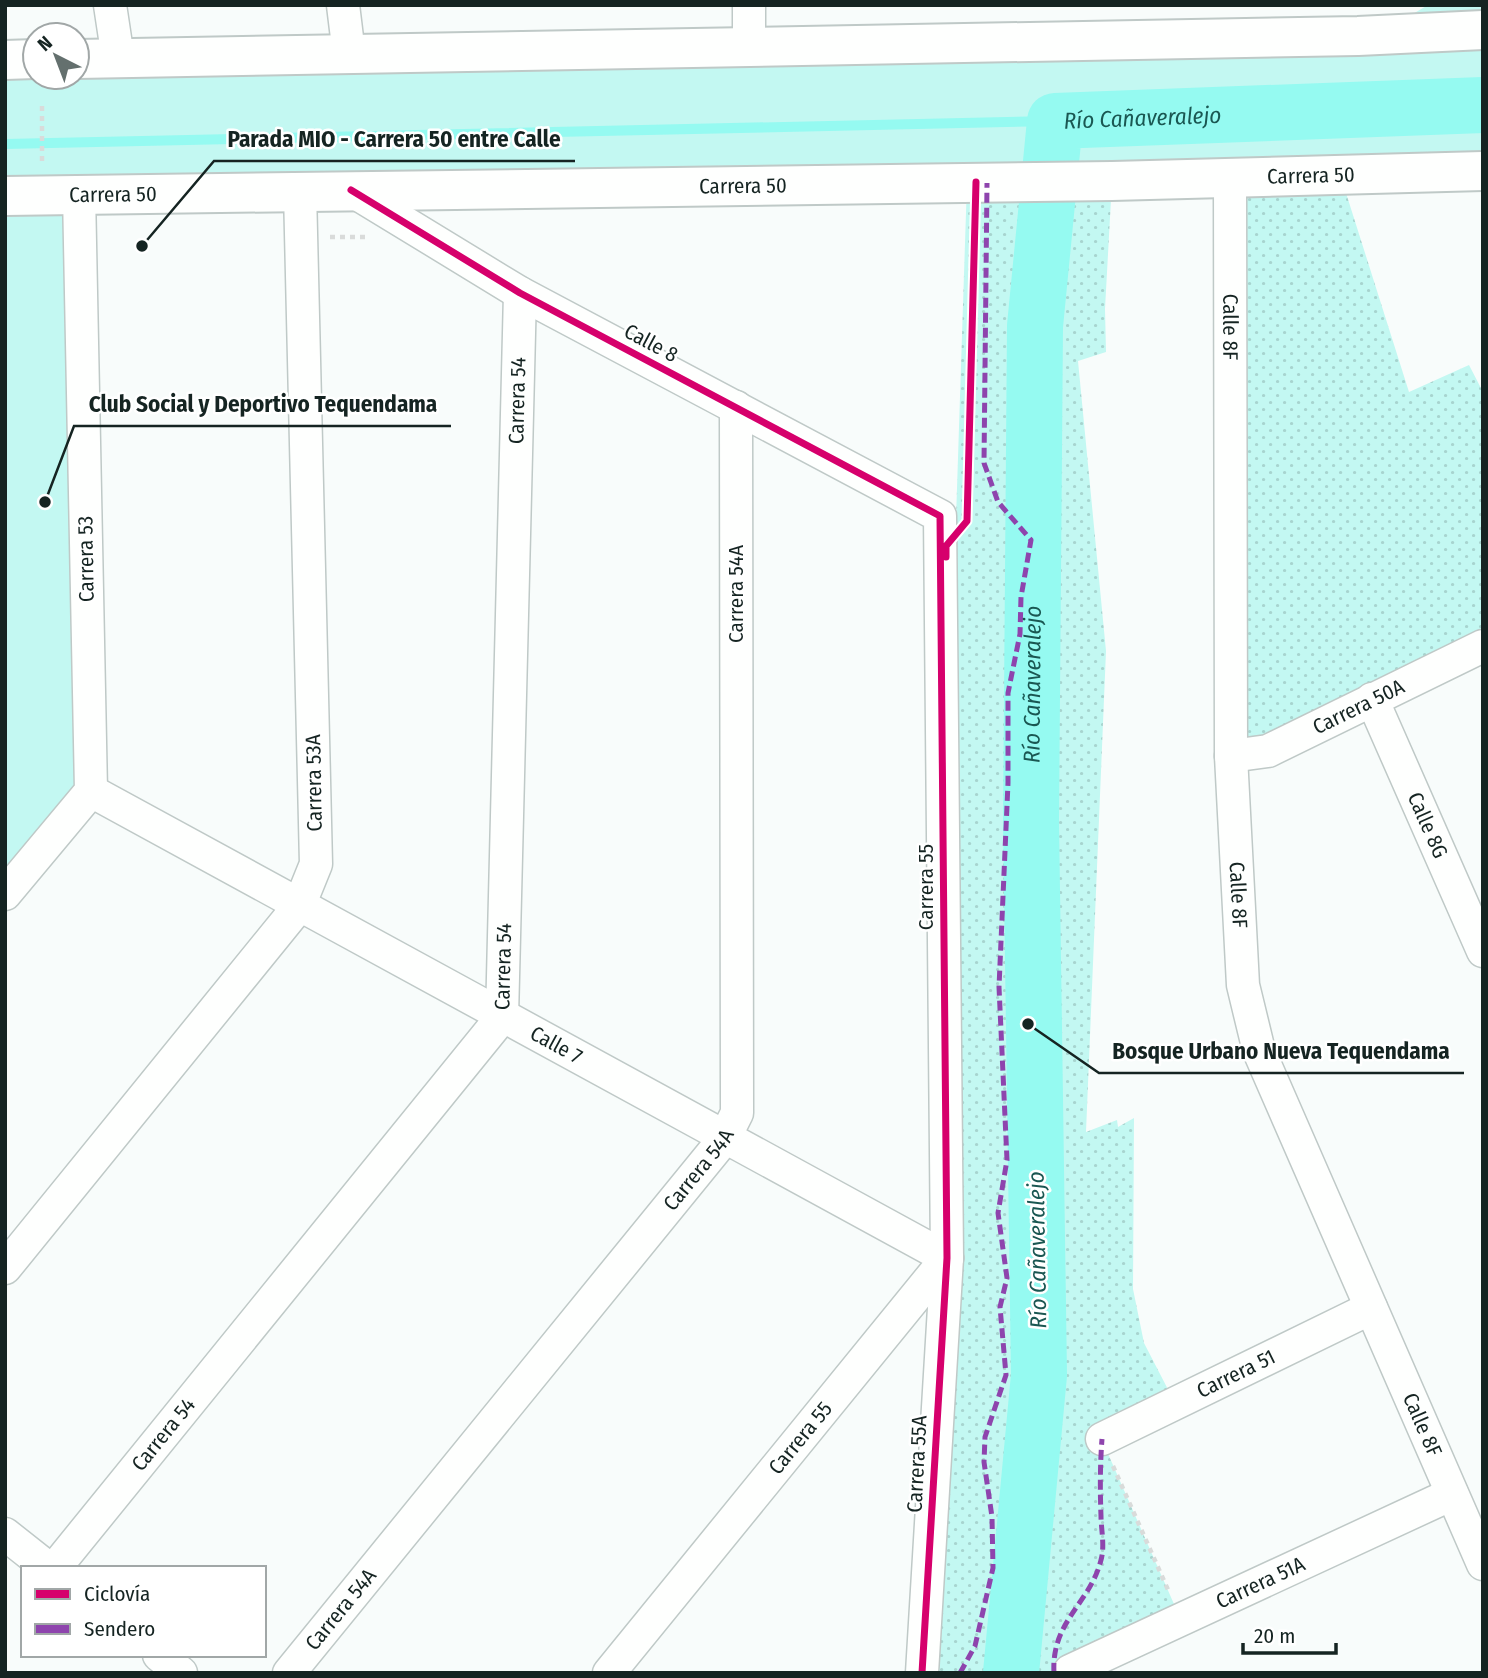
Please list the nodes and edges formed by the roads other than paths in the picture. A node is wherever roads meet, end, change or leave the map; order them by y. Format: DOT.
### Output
graph roads {
  1 [pos="110,5"];
  2 [pos="343,5"];
  3 [pos="749,5"];
  4 [pos="1483,30"];
  5 [pos="749,47"];
  6 [pos="349,54"];
  7 [pos="118,58"];
  8 [pos="91,59"];
  9 [pos="1483,170"];
  10 [pos="1230,177"];
  11 [pos="351,190"];
  12 [pos="300,191"];
  13 [pos="79,193"];
  14 [pos="5,196"];
  15 [pos="520,293"];
  16 [pos="736,407"];
  17 [pos="940,516"];
  18 [pos="1483,646"];
  19 [pos="1373,699"];
  20 [pos="1231,757"];
  21 [pos="91,791"];
  22 [pos="5,894"];
  23 [pos="1471,895"];
  24 [pos="299,906"];
  25 [pos="1483,951"];
  26 [pos="502,1017"];
  27 [pos="724,1139"];
  28 [pos="947,1258"];
  29 [pos="5,1268"];
  30 [pos="1371,1308"];
  31 [pos="1102,1439"];
  32 [pos="1452,1494"];
  33 [pos="5,1534"];
  34 [pos="1483,1564"];
  35 [pos="45,1566"];
  36 [pos="57,1566"];
  37 [pos="161,1657"];
  38 [pos="1070,1671"];
  39 [pos="181,1673"];
  40 [pos="289,1673"];
  41 [pos="609,1673"];
  42 [pos="922,1673"];
  1 -- 7 [label="street"];
  2 -- 6 [label="street"];
  3 -- 5 [label="street"];
  4 -- 5 [label="main road"];
  5 -- 6 [label="main road"];
  6 -- 7 [label="main road"];
  7 -- 8 [label="main road"];
  9 -- 10 [label="main road, Carrera 50"];
  10 -- 11 [label="main road, Carrera 50"];
  10 -- 20 [label="street, Calle 8F"];
  11 -- 12 [label="main road, Carrera 50"];
  11 -- 15 [label="street, Calle 8"];
  12 -- 13 [label="main road, Carrera 50"];
  12 -- 24 [label="street, Carrera 53A"];
  13 -- 14 [label="main road, Carrera 50"];
  13 -- 21 [label="street, Carrera 53"];
  15 -- 16 [label="street, Calle 8"];
  15 -- 26 [label="street, Carrera 54"];
  16 -- 17 [label="street, Calle 8"];
  16 -- 27 [label="street, Carrera 54A"];
  17 -- 28 [label="street, Carrera 55"];
  18 -- 19 [label="street, Carrera 50A"];
  19 -- 20 [label="street, Carrera 50A"];
  19 -- 23 [label="street, Calle 8G"];
  20 -- 30 [label="street, Calle 8F"];
  21 -- 22 [label="street"];
  21 -- 24 [label="street, Calle 7"];
  23 -- 25 [label="street, Calle 8G"];
  24 -- 26 [label="street, Calle 7"];
  24 -- 29 [label="street, Carrera 53A"];
  26 -- 27 [label="street, Calle 7"];
  26 -- 36 [label="street, Carrera 54"];
  27 -- 28 [label="street, Calle 7"];
  27 -- 40 [label="street, Carrera 54A"];
  28 -- 41 [label="street, Carrera 55"];
  28 -- 42 [label="street, Carrera 55A"];
  30 -- 31 [label="street, Carrera 51"];
  30 -- 32 [label="street, Calle 8F"];
  32 -- 34 [label="street, Calle 8F"];
  32 -- 38 [label="street, Carrera 51A"];
  33 -- 35 [label="street"];
  37 -- 39 [label="street"];
}
